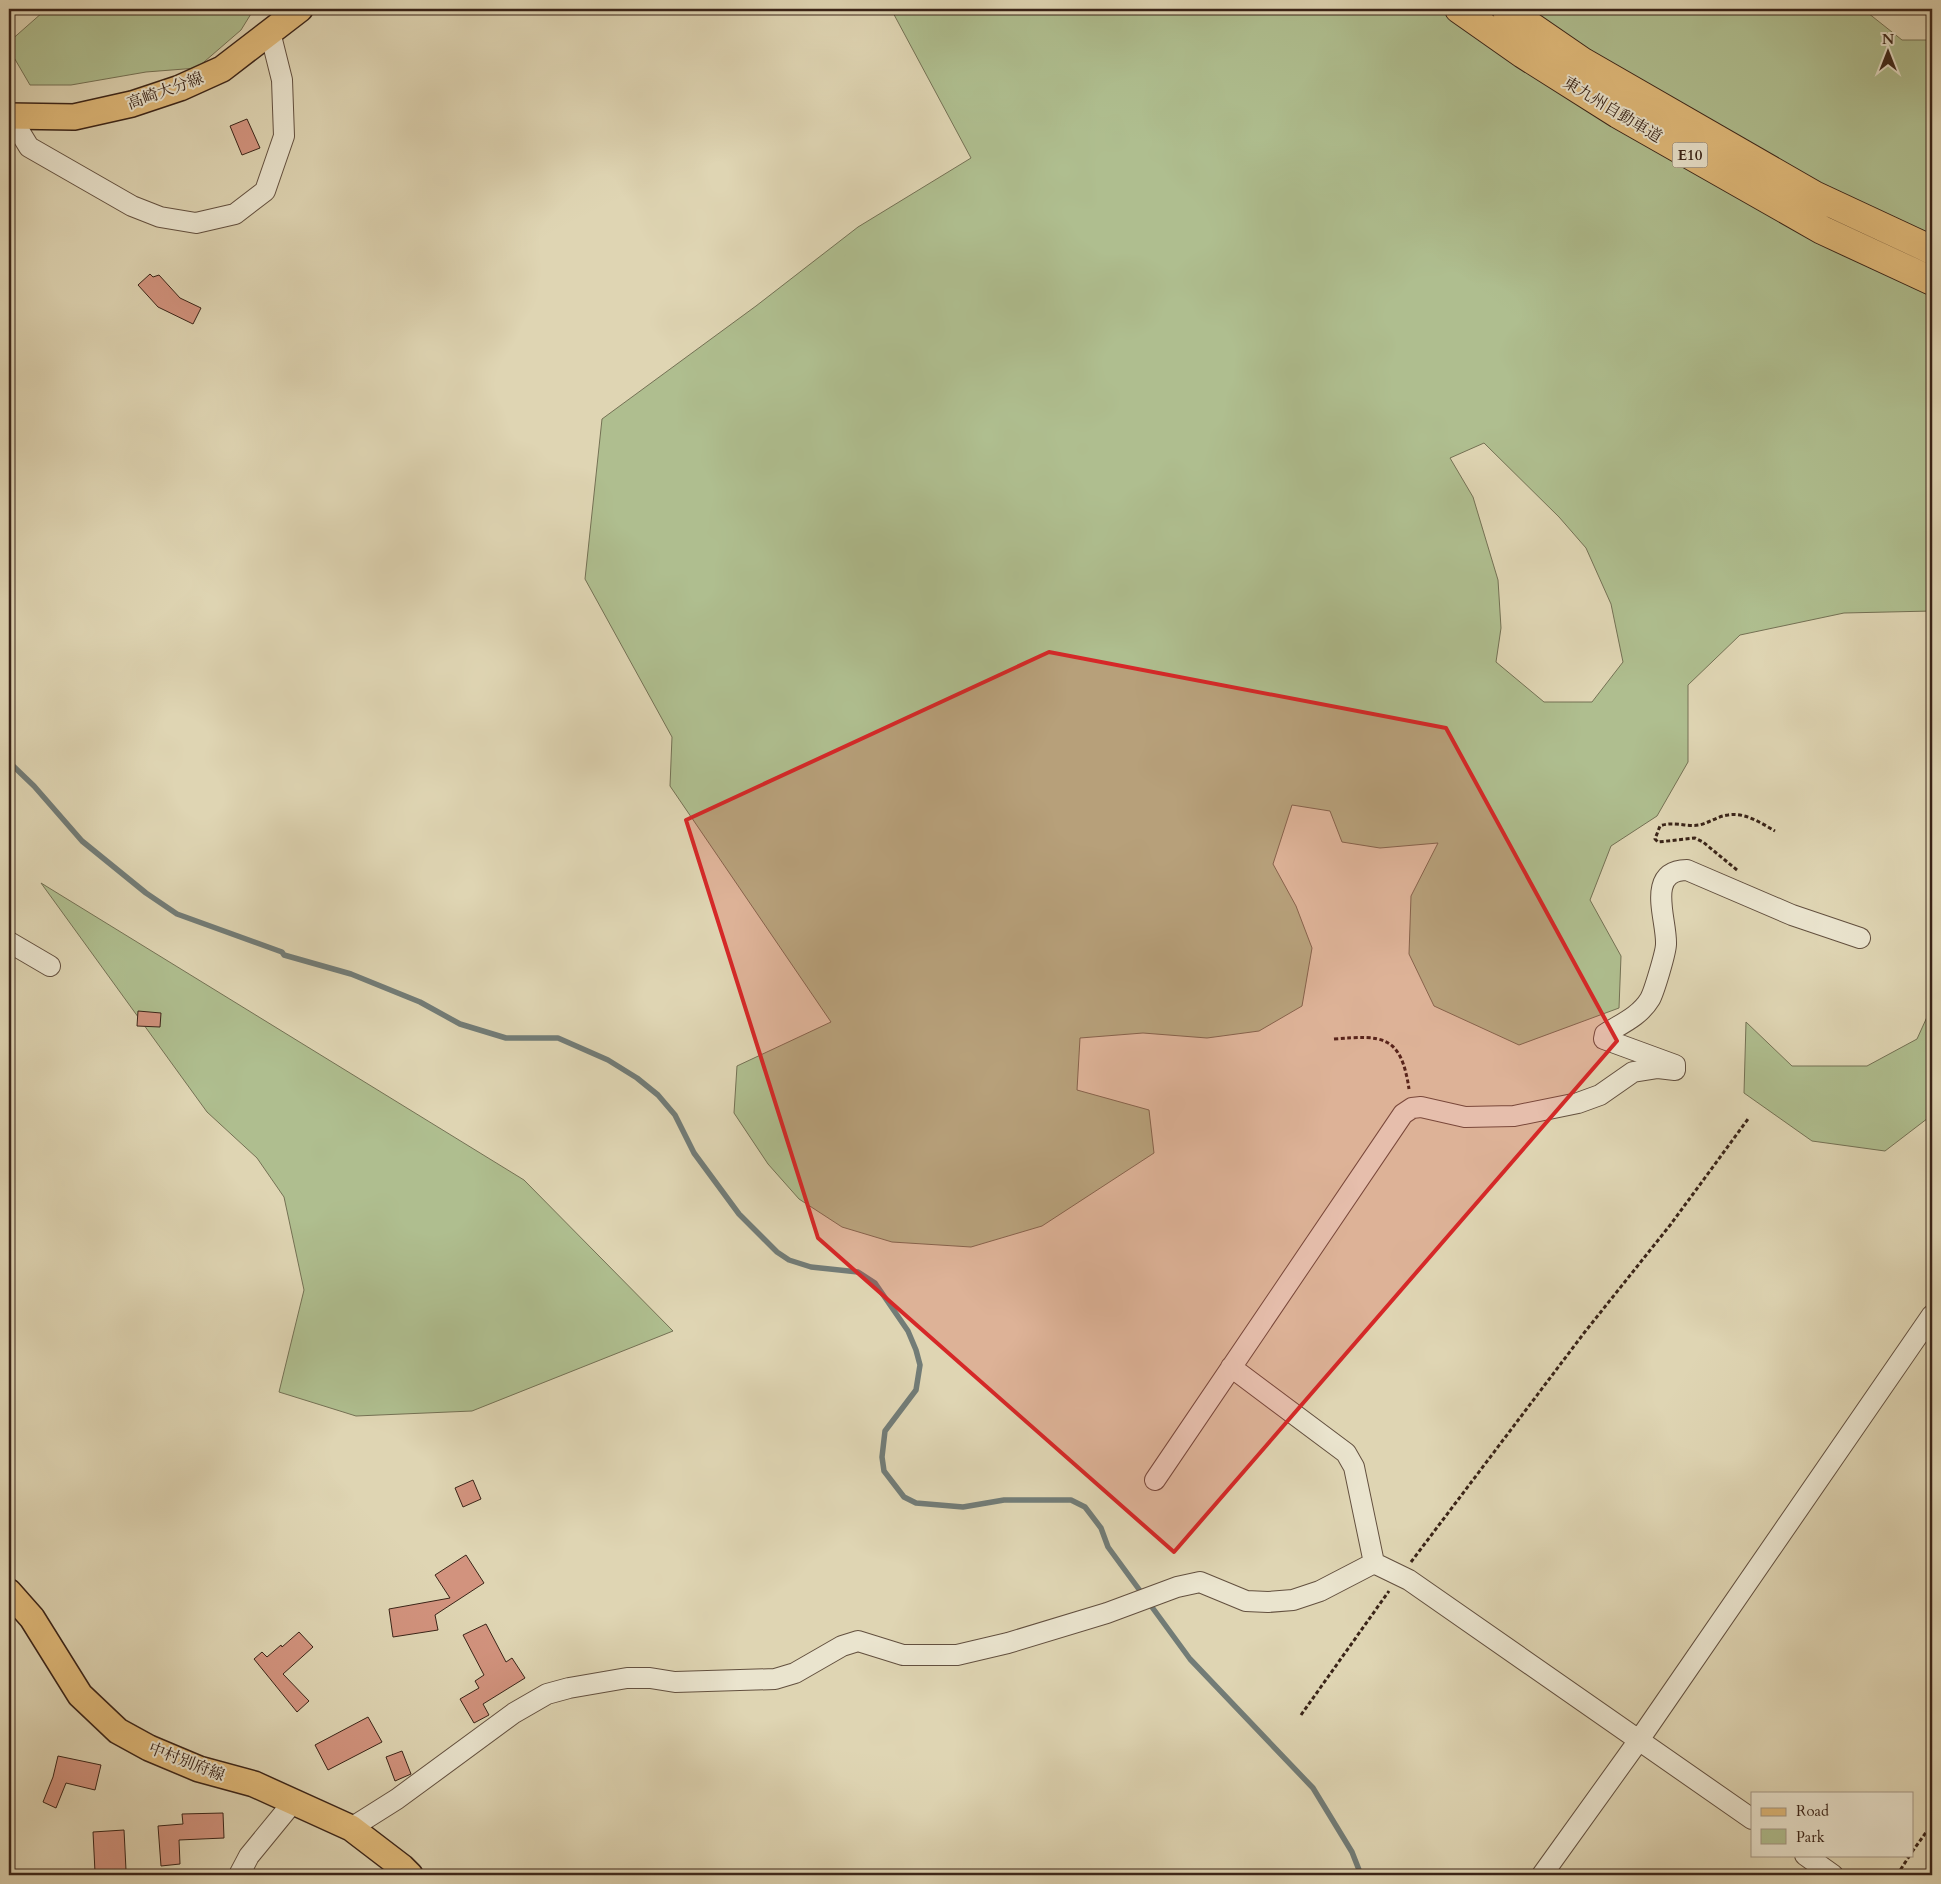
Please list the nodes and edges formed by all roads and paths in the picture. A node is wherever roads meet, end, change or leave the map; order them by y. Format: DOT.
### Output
graph roads {
  1 [pos="300,9"];
  2 [pos="1460,9"];
  3 [pos="1506,9"];
  4 [pos="270,32"];
  5 [pos="9,116"];
  6 [pos="1932,250"];
  7 [pos="1932,281"];
  8 [pos="1775,831"];
  9 [pos="1743,874"];
  10 [pos="1860,938"];
  11 [pos="9,942"];
  12 [pos="50,966"];
  13 [pos="1334,1039"];
  14 [pos="1403,1114"];
  15 [pos="1748,1119"];
  16 [pos="1932,1315"];
  17 [pos="1231,1366"];
  18 [pos="1154,1480"];
  19 [pos="1374,1563"];
  20 [pos="1401,1576"];
  21 [pos="9,1592"];
  22 [pos="1301,1715"];
  23 [pos="1639,1740"];
  24 [pos="294,1801"];
  25 [pos="1751,1818"];
  26 [pos="1932,1824"];
  27 [pos="351,1828"];
  28 [pos="1914,1850"];
  29 [pos="1806,1856"];
  30 [pos="1910,1856"];
  31 [pos="239,1875"];
  32 [pos="410,1875"];
  33 [pos="1542,1875"];
  34 [pos="1833,1875"];
  35 [pos="1896,1875"];
  1 -- 4 [label="main road, 高崎大分線"];
  2 -- 7 [label="highway, 東九州自動車道 / E10"];
  3 -- 6 [label="highway, 東九州自動車道 / E10"];
  4 -- 5 [label="main road, 高崎大分線"];
  4 -- 5 [label="street"];
  8 -- 9 [label="path"];
  10 -- 14 [label="street"];
  11 -- 12 [label="street"];
  13 -- 14 [label="path"];
  14 -- 17 [label="street"];
  15 -- 20 [label="path"];
  16 -- 23 [label="street"];
  17 -- 18 [label="street"];
  17 -- 19 [label="street"];
  19 -- 20 [label="street"];
  19 -- 27 [label="street"];
  20 -- 22 [label="path"];
  20 -- 23 [label="street"];
  21 -- 24 [label="main road, 中村別府線"];
  23 -- 25 [label="street"];
  23 -- 33 [label="street"];
  24 -- 27 [label="main road, 中村別府線"];
  24 -- 31 [label="street"];
  26 -- 28 [label="path"];
  27 -- 32 [label="main road, 中村別府線"];
  29 -- 34 [label="street"];
  30 -- 35 [label="path"];
}
